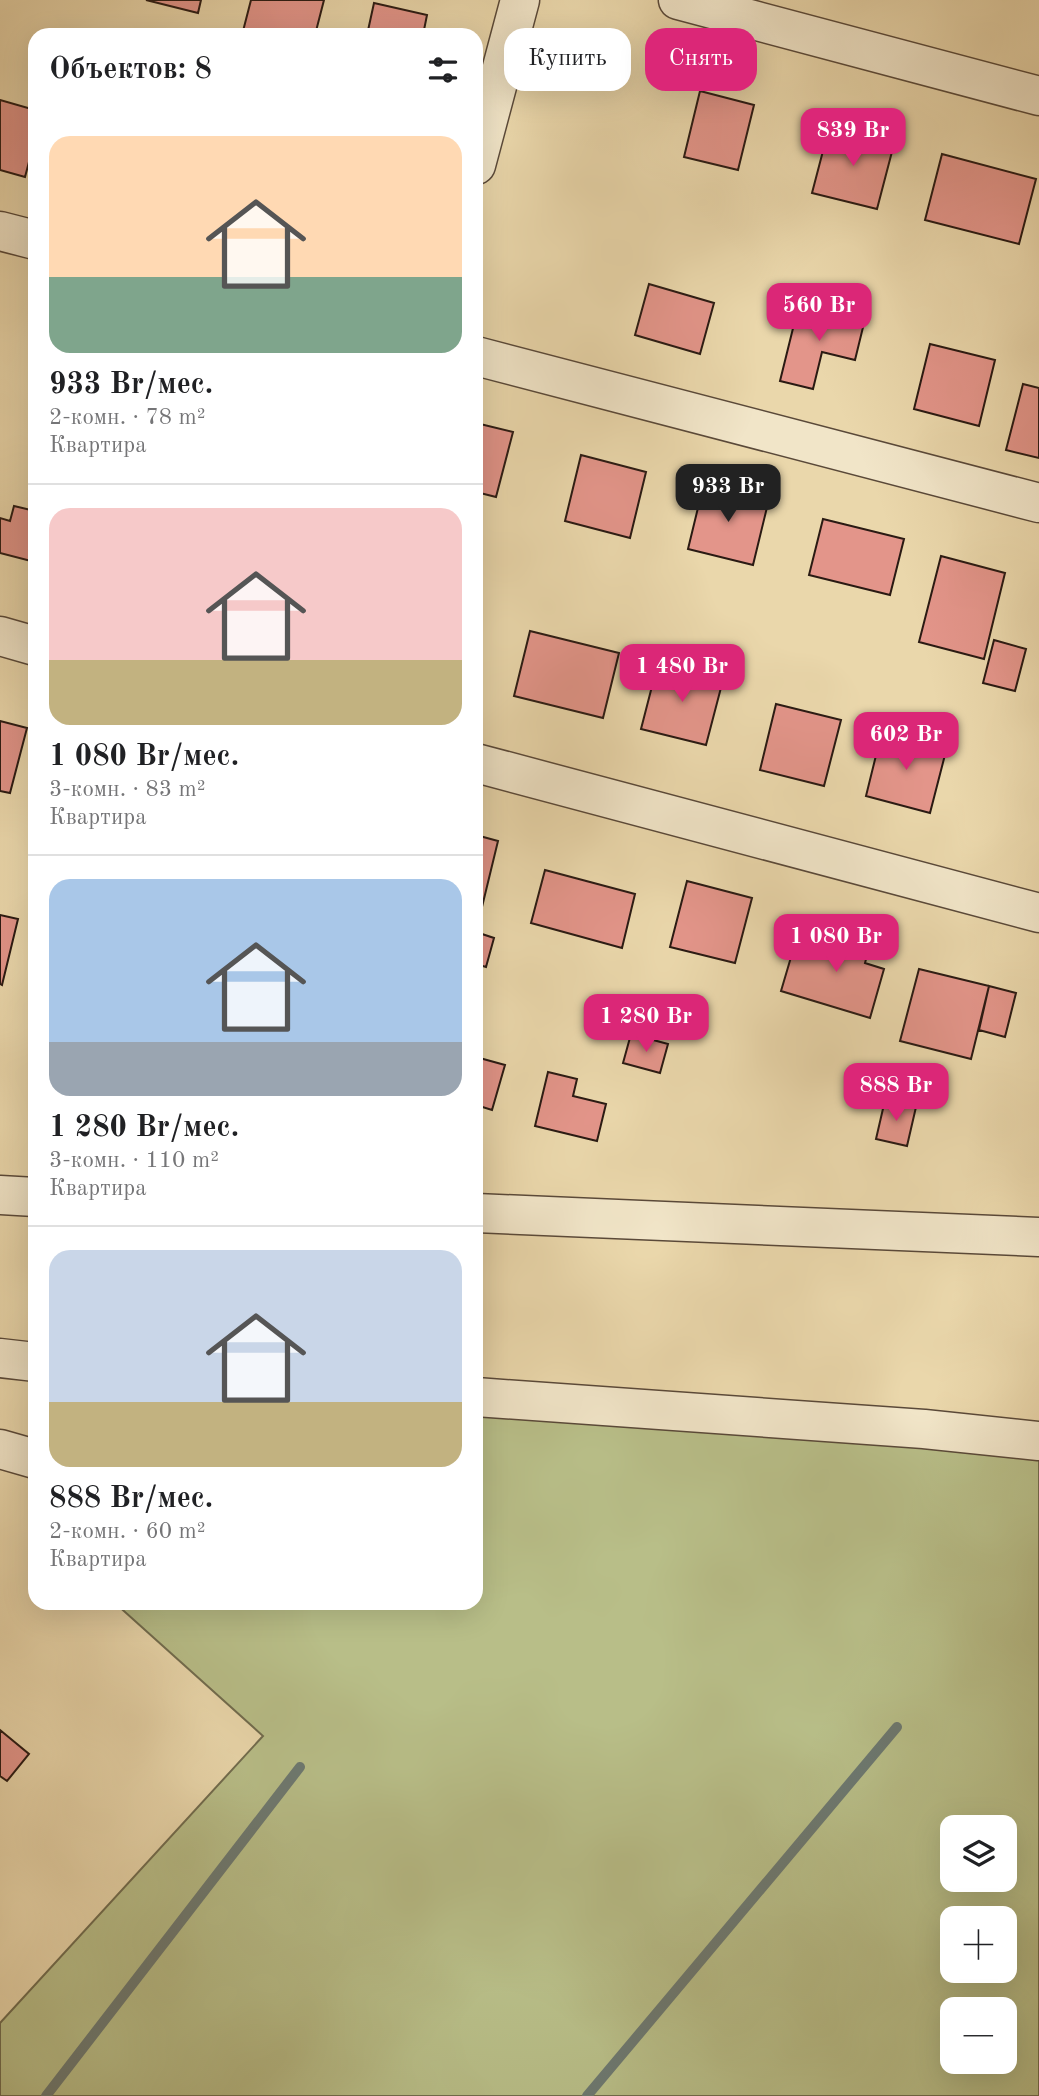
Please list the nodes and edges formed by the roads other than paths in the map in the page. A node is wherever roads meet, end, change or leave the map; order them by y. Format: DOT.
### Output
graph roads {
  1 [pos="520,0"];
  2 [pos="678,0"];
  3 [pos="1039,96"];
  4 [pos="483,139"];
  5 [pos="0,231"];
  6 [pos="28,238"];
  7 [pos="483,358"];
  8 [pos="1039,503"];
  9 [pos="0,636"];
  10 [pos="28,644"];
  11 [pos="483,765"];
  12 [pos="1039,913"];
  13 [pos="0,1195"];
  14 [pos="28,1197"];
  15 [pos="483,1213"];
  16 [pos="1039,1237"];
  17 [pos="0,1358"];
  18 [pos="28,1361"];
  19 [pos="483,1398"];
  20 [pos="1039,1441"];
  21 [pos="0,1449"];
  22 [pos="28,1457"];
  1 -- 4 [label="street"];
  2 -- 3 [label="street"];
  5 -- 6 [label="street"];
  7 -- 8 [label="street"];
  9 -- 10 [label="street"];
  11 -- 12 [label="street"];
  13 -- 14 [label="street"];
  15 -- 16 [label="street"];
  17 -- 18 [label="street"];
  19 -- 20 [label="street"];
  21 -- 22 [label="street"];
}
